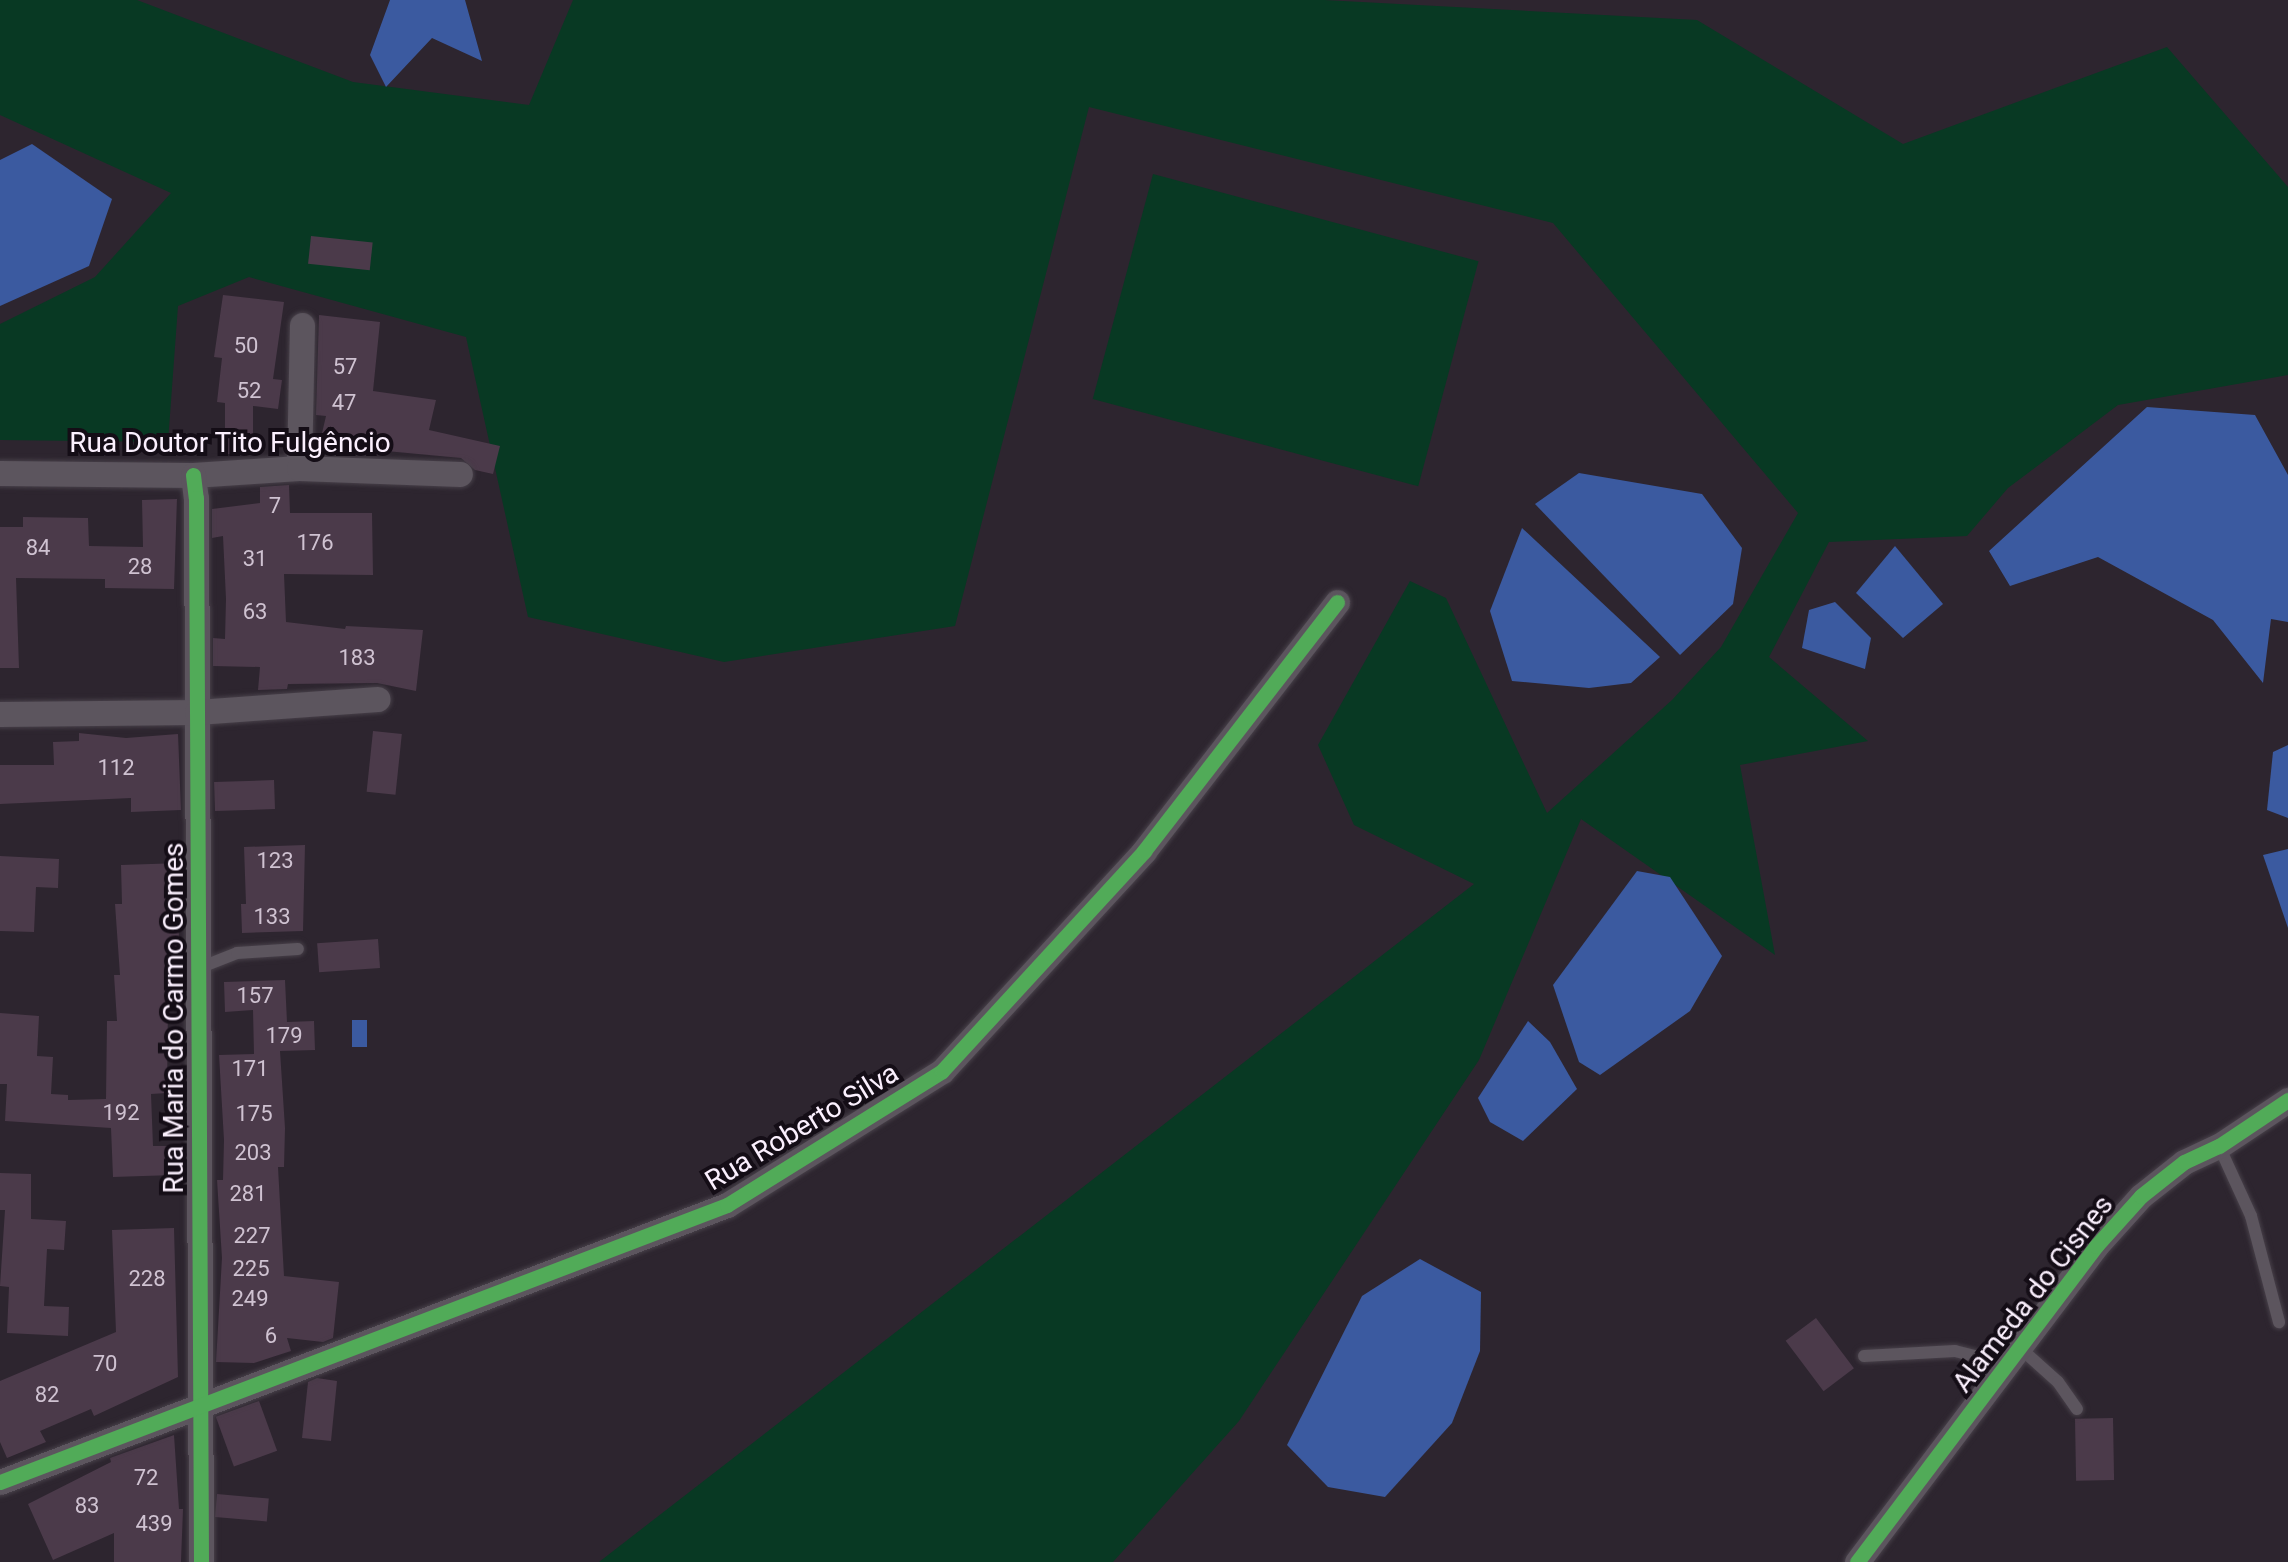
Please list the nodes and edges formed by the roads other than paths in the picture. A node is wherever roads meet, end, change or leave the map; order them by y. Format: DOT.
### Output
graph roads {
  1 [pos="302,325"];
  2 [pos="298,468"];
  3 [pos="0,473"];
  4 [pos="192,474"];
  5 [pos="460,474"];
  6 [pos="1336,602"];
  7 [pos="378,698"];
  8 [pos="197,712"];
  9 [pos="0,714"];
  10 [pos="298,949"];
  11 [pos="199,968"];
  12 [pos="2288,1100"];
  13 [pos="2219,1146"];
  14 [pos="2279,1322"];
  15 [pos="1864,1356"];
  16 [pos="2013,1356"];
  17 [pos="202,1405"];
  18 [pos="2077,1409"];
  19 [pos="0,1482"];
  20 [pos="201,1562"];
  21 [pos="1857,1562"];
  1 -- 2 [label="street"];
  2 -- 4 [label="street, Rua Doutor Tito Fulgêncio"];
  2 -- 5 [label="street, Rua Doutor Tito Fulgêncio"];
  3 -- 4 [label="street, Rua Doutor Tito Fulgêncio"];
  4 -- 8 [label="street, Rua Maria do Carmo Gomes"];
  6 -- 17 [label="street, Rua Roberto Silva"];
  7 -- 8 [label="street"];
  8 -- 9 [label="street"];
  8 -- 11 [label="street, Rua Maria do Carmo Gomes"];
  10 -- 11 [label="lane"];
  11 -- 17 [label="street, Rua Maria do Carmo Gomes"];
  12 -- 13 [label="street, Alameda do Cisnes"];
  13 -- 14 [label="lane"];
  13 -- 16 [label="street, Alameda do Cisnes"];
  15 -- 16 [label="lane"];
  16 -- 18 [label="lane"];
  16 -- 21 [label="street, Alameda do Cisnes"];
  17 -- 19 [label="street, Rua Roberto Silva"];
  17 -- 20 [label="street, Rua Maria do Carmo Gomes"];
}
